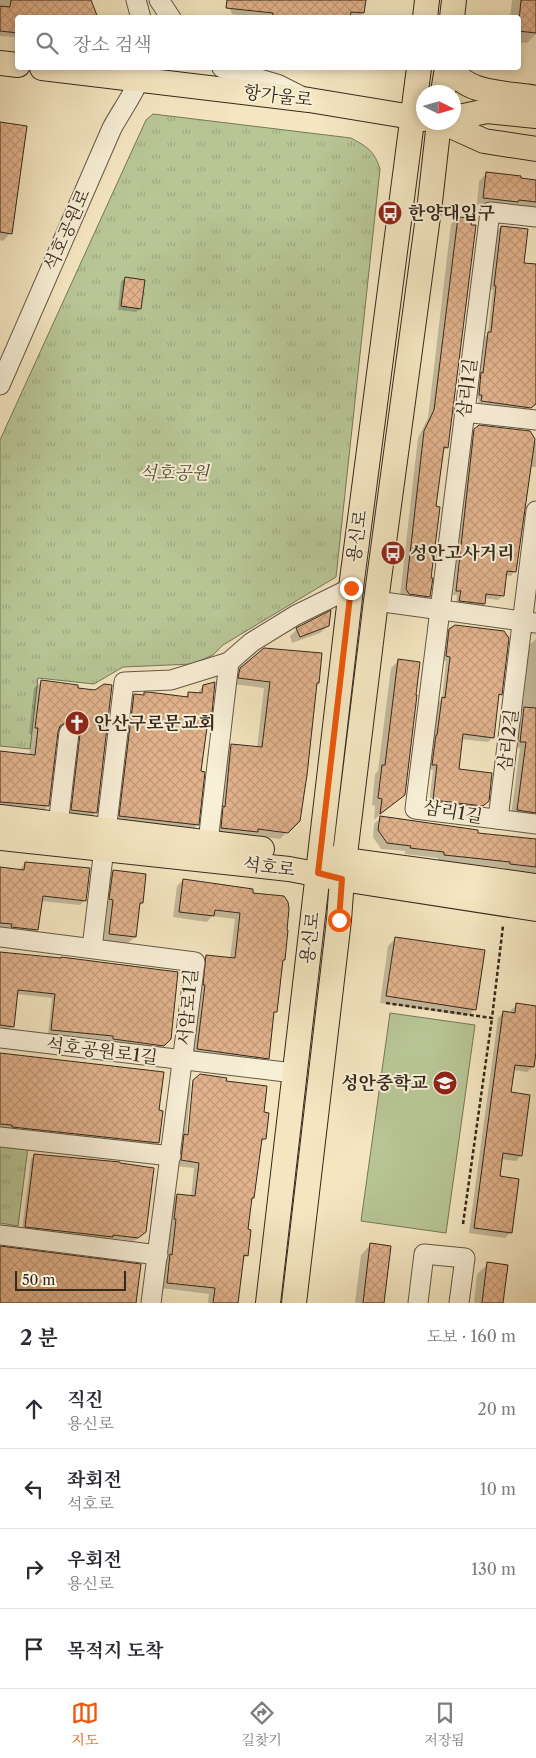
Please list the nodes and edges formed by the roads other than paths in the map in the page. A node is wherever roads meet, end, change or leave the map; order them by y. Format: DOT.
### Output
graph roads {
  1 [pos="136,0"];
  2 [pos="159,0"];
  3 [pos="427,0"];
  4 [pos="454,0"];
  5 [pos="140,15"];
  6 [pos="169,15"];
  7 [pos="425,15"];
  8 [pos="452,15"];
  9 [pos="0,63"];
  10 [pos="15,65"];
  11 [pos="82,70"];
  12 [pos="229,70"];
  13 [pos="419,70"];
  14 [pos="447,70"];
  15 [pos="453,70"];
  16 [pos="141,73"];
  17 [pos="419,85"];
  18 [pos="444,85"];
  19 [pos="536,98"];
  20 [pos="309,100"];
  21 [pos="536,116"];
  22 [pos="461,117"];
  23 [pos="416,118"];
  24 [pos="416,130"];
  25 [pos="439,130"];
  26 [pos="460,130"];
  27 [pos="536,149"];
  28 [pos="536,217"];
  29 [pos="0,384"];
  30 [pos="464,412"];
  31 [pos="536,420"];
  32 [pos="536,511"];
  33 [pos="351,588"];
  34 [pos="376,601"];
  35 [pos="439,610"];
  36 [pos="530,622"];
  37 [pos="229,662"];
  38 [pos="70,733"];
  39 [pos="0,817"];
  40 [pos="498,819"];
  41 [pos="536,824"];
  42 [pos="58,825"];
  43 [pos="0,838"];
  44 [pos="105,839"];
  45 [pos="208,842"];
  46 [pos="319,865"];
  47 [pos="344,869"];
  48 [pos="536,886"];
  49 [pos="536,909"];
  50 [pos="0,937"];
  51 [pos="92,948"];
  52 [pos="0,1038"];
  53 [pos="183,1060"];
  54 [pos="294,1073"];
  55 [pos="0,1138"];
  56 [pos="170,1156"];
  57 [pos="0,1235"];
  58 [pos="158,1255"];
  59 [pos="151,1303"];
  60 [pos="268,1303"];
  61 [pos="294,1303"];
  62 [pos="418,1303"];
  63 [pos="459,1303"];
  1 -- 5 [label="street"];
  2 -- 6 [label="street"];
  3 -- 7 [label="main road"];
  4 -- 8 [label="main road"];
  9 -- 10 [label="main road"];
  11 -- 16 [label="main road, 항가울로"];
  12 -- 20 [label="street"];
  13 -- 17 [label="main road, 용신로"];
  14 -- 18 [label="main road"];
  15 -- 19 [label="main road"];
  16 -- 20 [label="main road, 항가울로"];
  16 -- 29 [label="street, 석호공원로"];
  20 -- 23 [label="main road, 항가울로"];
  21 -- 22 [label="main road"];
  24 -- 33 [label="main road, 용신로"];
  25 -- 34 [label="main road, 용신로"];
  26 -- 27 [label="main road"];
  28 -- 30 [label="street, 삼리1길"];
  30 -- 31 [label="street"];
  30 -- 35 [label="street, 삼리1길"];
  32 -- 36 [label="street, 삼리2길"];
  33 -- 37 [label="street"];
  33 -- 46 [label="main road, 용신로"];
  34 -- 35 [label="street"];
  34 -- 47 [label="main road, 용신로"];
  35 -- 36 [label="street"];
  35 -- 40 [label="street, 삼리1길"];
  36 -- 40 [label="street, 삼리2길"];
  37 -- 44 [label="street"];
  37 -- 45 [label="street"];
  38 -- 42 [label="street"];
  39 -- 42 [label="main road, 석호로"];
  40 -- 41 [label="street, 삼리1길"];
  42 -- 44 [label="main road, 석호로"];
  43 -- 44 [label="main road, 석호로"];
  44 -- 45 [label="main road, 석호로"];
  44 -- 46 [label="main road, 석호로"];
  44 -- 51 [label="street"];
  45 -- 46 [label="main road, 석호로"];
  46 -- 47 [label="main road, 석호로"];
  46 -- 54 [label="main road, 용신로"];
  47 -- 48 [label="main road, 석호로"];
  47 -- 49 [label="main road, 석호로"];
  47 -- 61 [label="main road, 용신로"];
  50 -- 51 [label="street, 서암로1길"];
  51 -- 53 [label="street, 서암로1길"];
  52 -- 53 [label="street, 석호공원로1길"];
  53 -- 54 [label="street, 석호공원로1길"];
  53 -- 56 [label="street, 서암로1길"];
  54 -- 60 [label="main road, 용신로"];
  55 -- 56 [label="street"];
  56 -- 58 [label="street, 서암로1길"];
  57 -- 58 [label="street"];
  58 -- 59 [label="street, 서암로1길"];
  62 -- 63 [label="street"];
}
